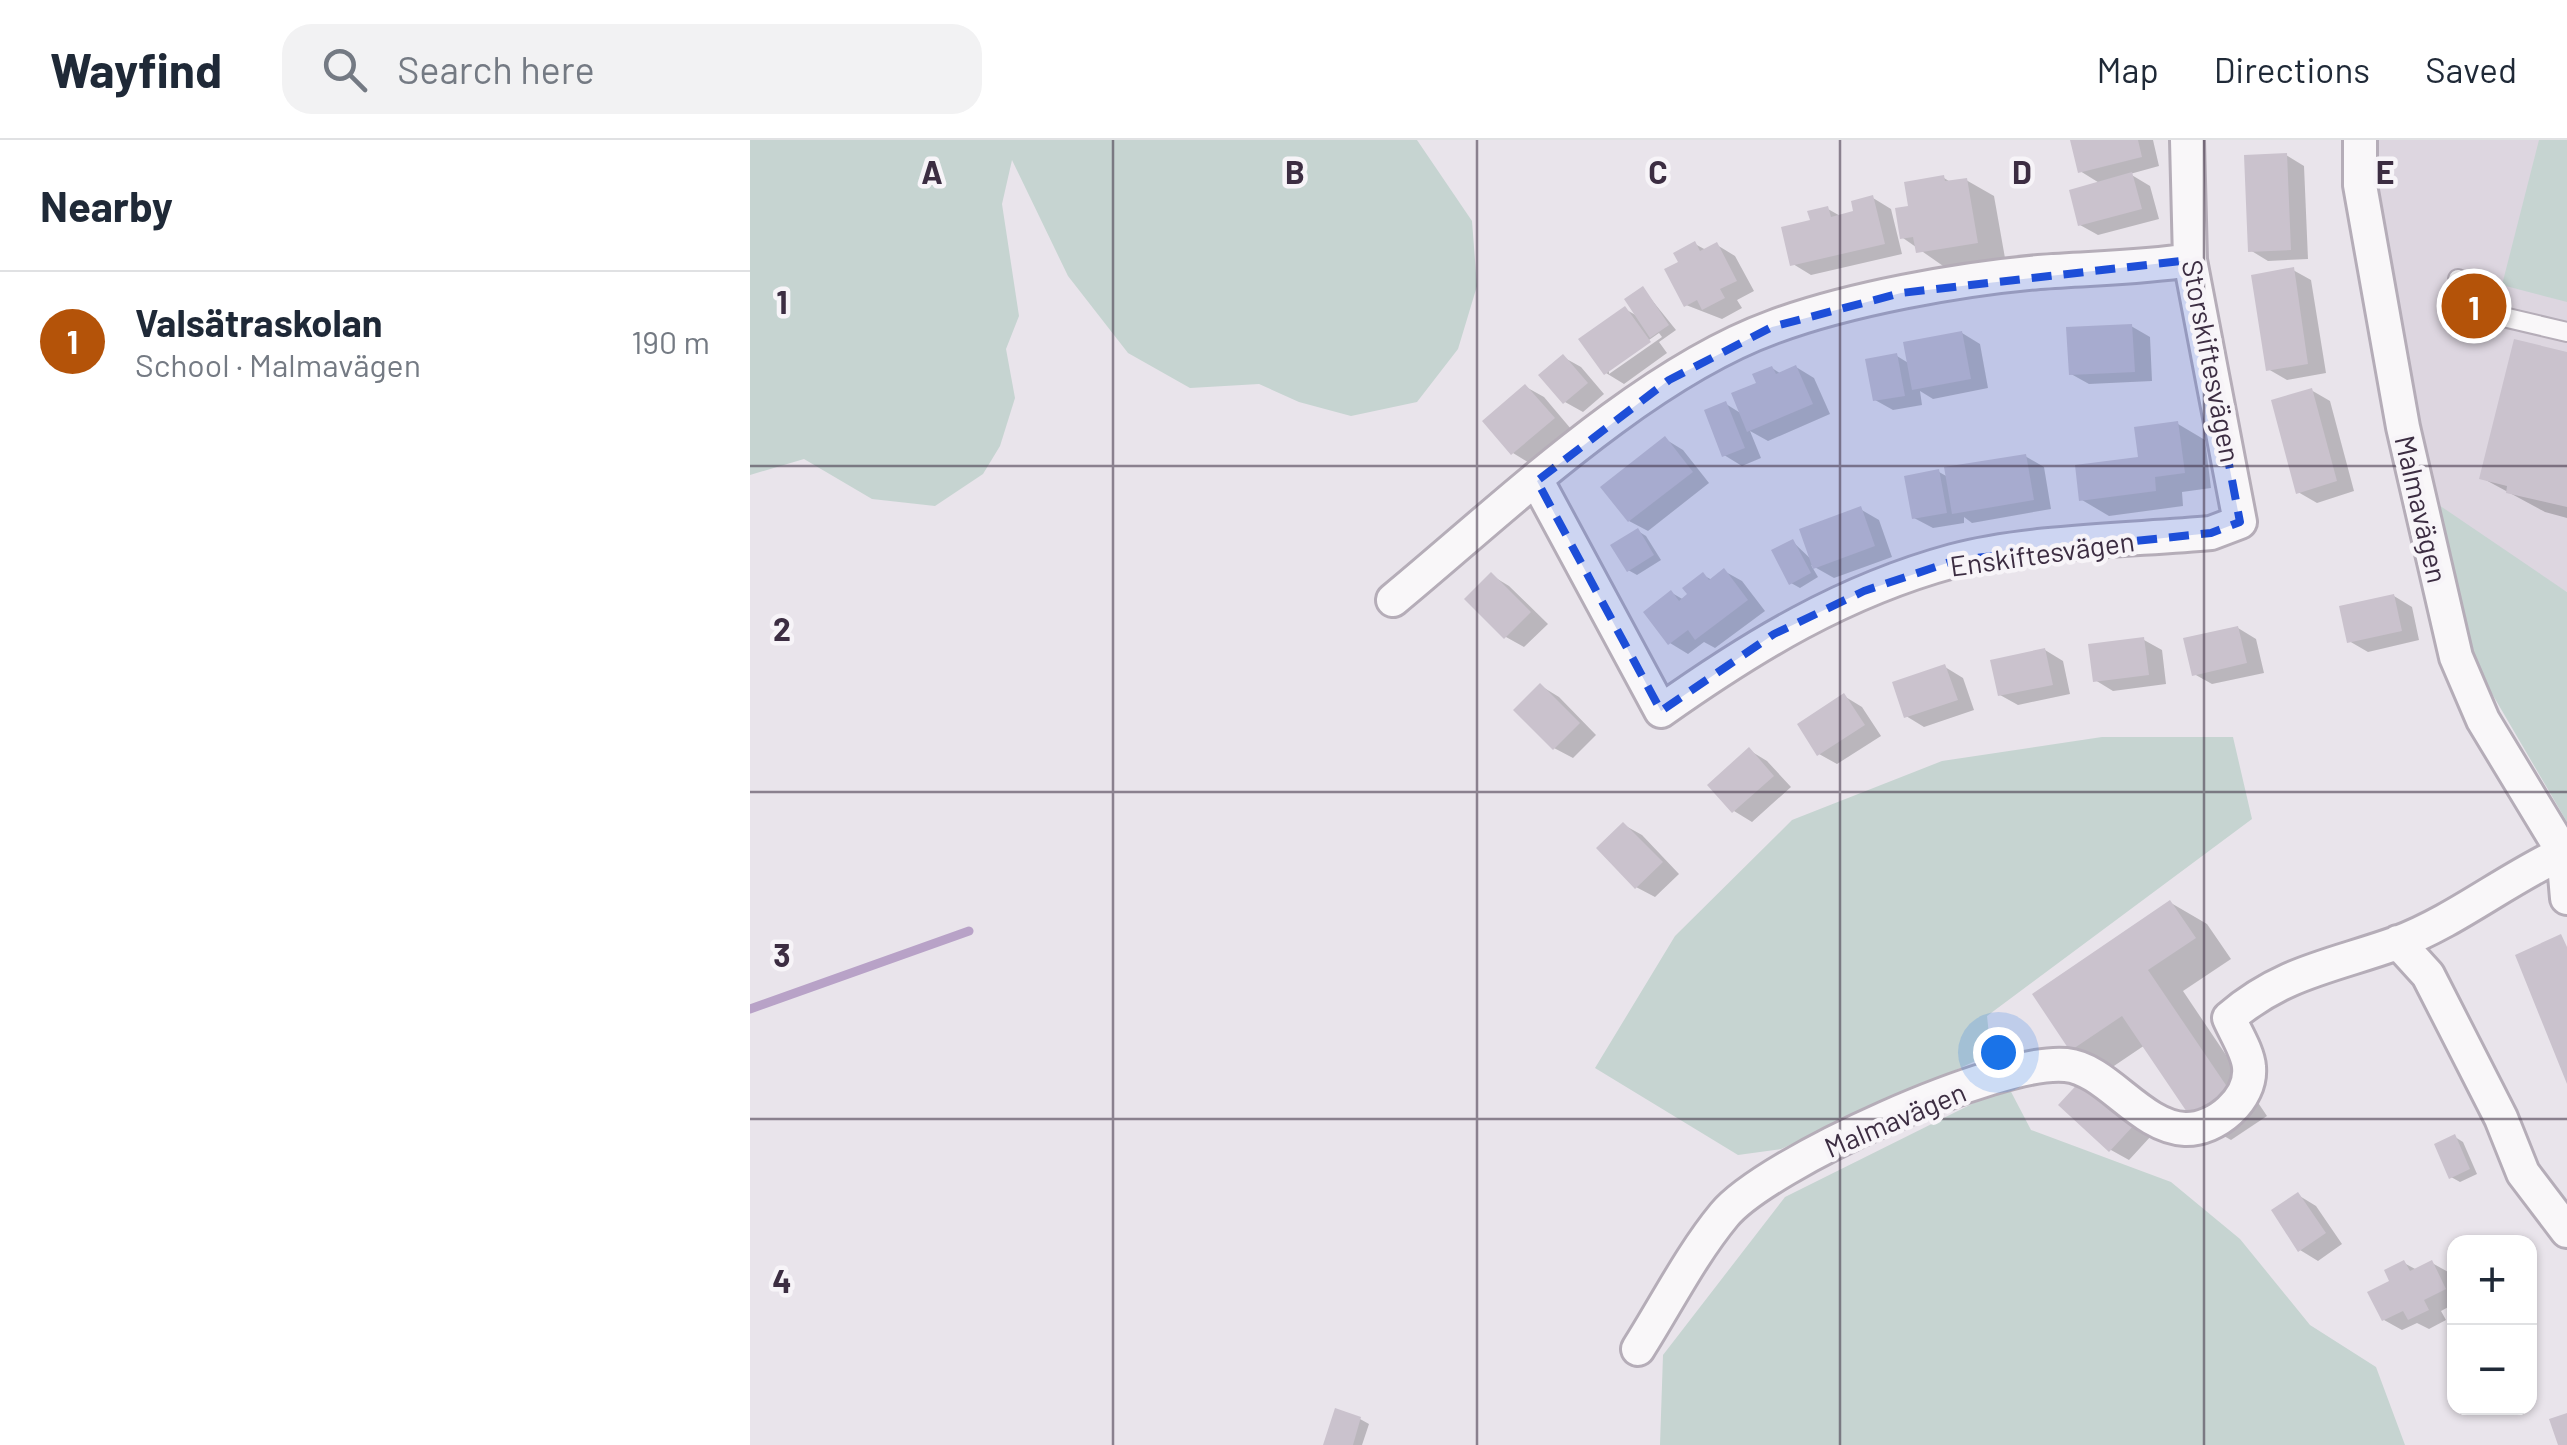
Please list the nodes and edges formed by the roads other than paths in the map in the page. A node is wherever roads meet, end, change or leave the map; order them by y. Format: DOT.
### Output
graph roads {
  1 [pos="2188,140"];
  2 [pos="2360,140"];
  3 [pos="2190,260"];
  4 [pos="2458,279"];
  5 [pos="2567,332"];
  6 [pos="1536,482"];
  7 [pos="2240,522"];
  8 [pos="1393,600"];
  9 [pos="2565,851"];
  10 [pos="2567,898"];
  11 [pos="2398,942"];
  12 [pos="2567,1231"];
  13 [pos="1638,1349"];
  1 -- 3 [label="street, Storskiftesvägen"];
  2 -- 9 [label="street, Malmavägen"];
  3 -- 6 [label="street"];
  3 -- 7 [label="street, Storskiftesvägen"];
  4 -- 5 [label="lane"];
  6 -- 7 [label="street, Enskiftesvägen"];
  6 -- 8 [label="street"];
  9 -- 10 [label="street, Malmavägen"];
  9 -- 11 [label="street, Malmavägen"];
  11 -- 12 [label="street"];
  11 -- 13 [label="street, Malmavägen"];
}
